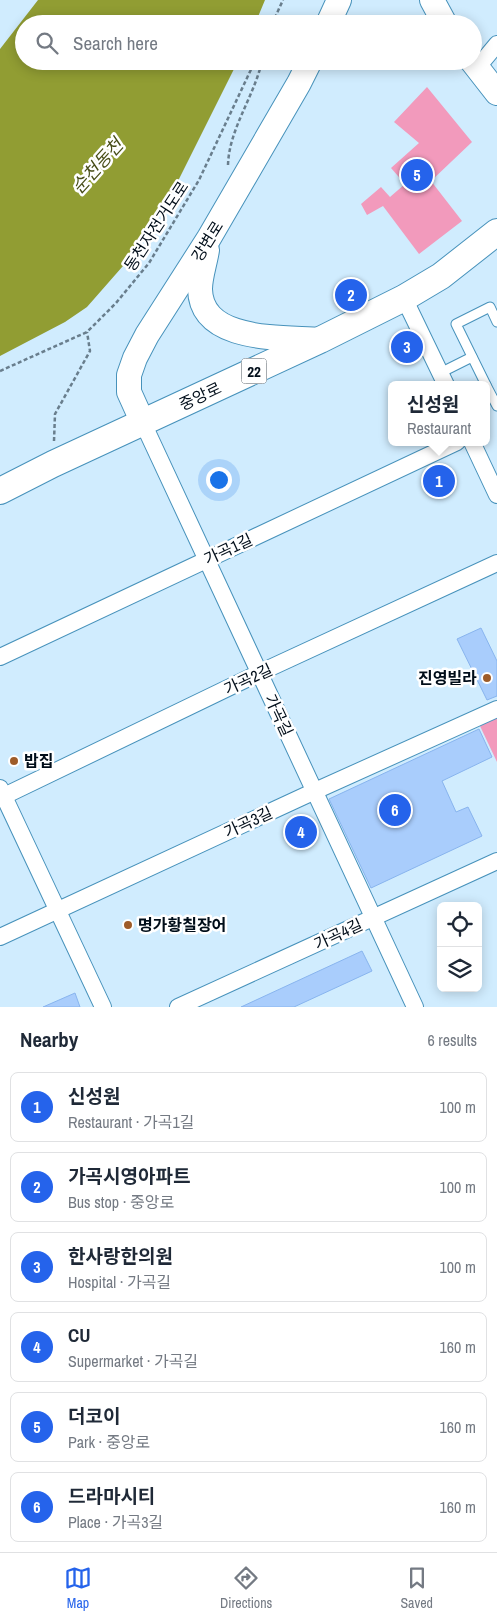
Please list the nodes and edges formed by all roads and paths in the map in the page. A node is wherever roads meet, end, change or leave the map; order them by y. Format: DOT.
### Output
graph roads {
  1 [pos="283,0"];
  2 [pos="339,0"];
  3 [pos="432,0"];
  4 [pos="276,15"];
  5 [pos="332,15"];
  6 [pos="440,15"];
  7 [pos="497,44"];
  8 [pos="482,58"];
  9 [pos="251,70"];
  10 [pos="260,70"];
  11 [pos="306,70"];
  12 [pos="478,70"];
  13 [pos="497,93"];
  14 [pos="227,169"];
  15 [pos="497,232"];
  16 [pos="209,238"];
  17 [pos="404,298"];
  18 [pos="497,322"];
  19 [pos="88,332"];
  20 [pos="320,340"];
  21 [pos="472,357"];
  22 [pos="0,372"];
  23 [pos="443,379"];
  24 [pos="484,381"];
  25 [pos="490,393"];
  26 [pos="497,406"];
  27 [pos="143,423"];
  28 [pos="449,446"];
  29 [pos="474,446"];
  30 [pos="53,464"];
  31 [pos="494,479"];
  32 [pos="0,491"];
  33 [pos="497,495"];
  34 [pos="207,560"];
  35 [pos="497,563"];
  36 [pos="0,657"];
  37 [pos="259,673"];
  38 [pos="497,709"];
  39 [pos="315,791"];
  40 [pos="1,794"];
  41 [pos="497,861"];
  42 [pos="57,910"];
  43 [pos="374,918"];
  44 [pos="0,937"];
  45 [pos="102,1007"];
  46 [pos="178,1007"];
  47 [pos="415,1007"];
  1 -- 4 [label="path"];
  2 -- 5 [label="main road"];
  3 -- 6 [label="main road"];
  7 -- 8 [label="street"];
  9 -- 19 [label="path, 동천자전거도로"];
  10 -- 14 [label="path"];
  11 -- 16 [label="main road, 강변로"];
  12 -- 13 [label="main road"];
  15 -- 17 [label="main road, 중앙로 / 22"];
  16 -- 20 [label="main road"];
  16 -- 27 [label="main road, 강변로"];
  17 -- 20 [label="main road, 중앙로 / 22"];
  17 -- 23 [label="street"];
  18 -- 21 [label="lane"];
  19 -- 22 [label="path, 동천자전거도로"];
  19 -- 30 [label="path"];
  20 -- 27 [label="main road, 중앙로 / 22"];
  21 -- 23 [label="lane"];
  21 -- 24 [label="lane"];
  25 -- 26 [label="lane"];
  27 -- 30 [label="main road, 중앙로 / 22"];
  27 -- 34 [label="street, 가곡길"];
  28 -- 34 [label="street, 가곡1길"];
  29 -- 31 [label="street"];
  30 -- 32 [label="main road, 중앙로 / 22"];
  31 -- 33 [label="street"];
  34 -- 36 [label="street, 가곡1길"];
  34 -- 37 [label="street, 가곡길"];
  35 -- 37 [label="street, 가곡2길"];
  37 -- 39 [label="street, 가곡길"];
  37 -- 40 [label="street, 가곡2길"];
  38 -- 39 [label="street, 가곡3길"];
  39 -- 42 [label="street, 가곡3길"];
  39 -- 43 [label="street, 가곡길"];
  40 -- 42 [label="street"];
  41 -- 43 [label="street, 가곡4길"];
  42 -- 44 [label="street, 가곡3길"];
  42 -- 45 [label="street"];
  43 -- 46 [label="street, 가곡4길"];
  43 -- 47 [label="street, 가곡길"];
}
